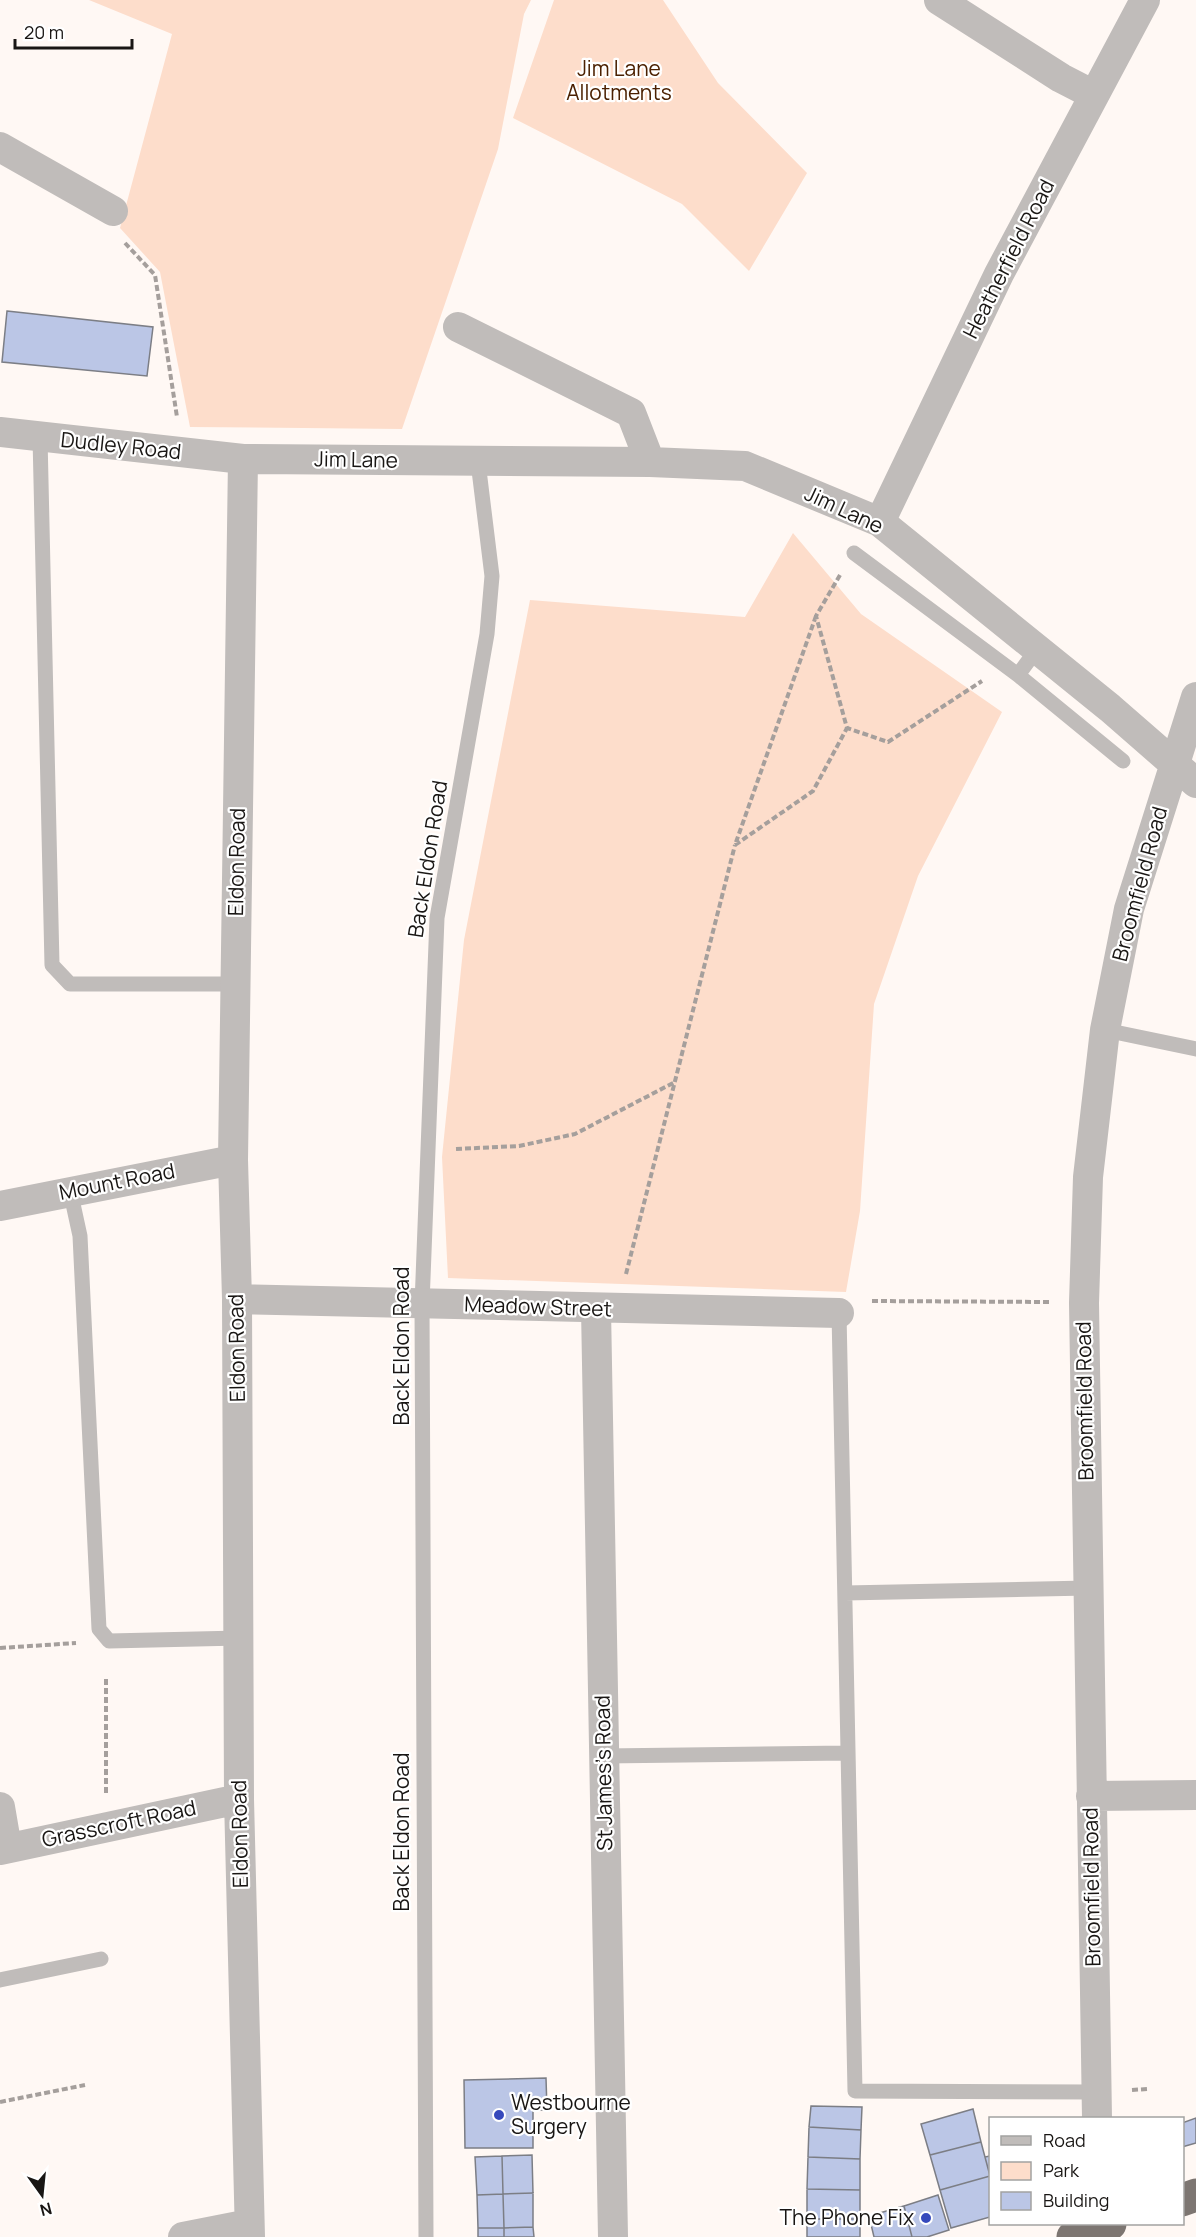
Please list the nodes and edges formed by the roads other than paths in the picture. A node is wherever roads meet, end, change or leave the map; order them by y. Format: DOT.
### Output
graph roads {
  1 [pos="939,0"];
  2 [pos="1145,0"];
  3 [pos="1094,95"];
  4 [pos="0,147"];
  5 [pos="113,211"];
  6 [pos="458,327"];
  7 [pos="0,432"];
  8 [pos="40,437"];
  9 [pos="243,459"];
  10 [pos="478,462"];
  11 [pos="650,462"];
  12 [pos="880,522"];
  13 [pos="854,553"];
  14 [pos="1037,649"];
  15 [pos="1012,670"];
  16 [pos="1196,697"];
  17 [pos="1123,761"];
  18 [pos="1185,775"];
  19 [pos="235,984"];
  20 [pos="1105,1030"];
  21 [pos="1196,1049"];
  22 [pos="233,1160"];
  23 [pos="70,1190"];
  24 [pos="0,1206"];
  25 [pos="237,1299"];
  26 [pos="422,1304"];
  27 [pos="607,1309"];
  28 [pos="839,1313"];
  29 [pos="1088,1588"];
  30 [pos="845,1593"];
  31 [pos="240,1638"];
  32 [pos="849,1753"];
  33 [pos="604,1756"];
  34 [pos="1196,1795"];
  35 [pos="1091,1796"];
  36 [pos="239,1799"];
  37 [pos="0,1807"];
  38 [pos="4,1849"];
  39 [pos="102,1959"];
  40 [pos="1,1976"];
  41 [pos="1096,2105"];
  42 [pos="250,2230"];
  43 [pos="611,2236"];
  44 [pos="183,2237"];
  45 [pos="426,2237"];
  1 -- 3 [label="street"];
  2 -- 3 [label="street, Heatherfield Road"];
  3 -- 12 [label="street, Heatherfield Road"];
  4 -- 5 [label="street"];
  6 -- 11 [label="street"];
  7 -- 8 [label="street, Dudley Road"];
  8 -- 9 [label="street, Dudley Road"];
  8 -- 19 [label="lane"];
  9 -- 10 [label="street, Jim Lane"];
  9 -- 19 [label="street, Eldon Road"];
  10 -- 11 [label="street, Jim Lane"];
  10 -- 26 [label="lane, Back Eldon Road"];
  11 -- 12 [label="street, Jim Lane"];
  12 -- 14 [label="street, Jim Lane"];
  13 -- 15 [label="lane, Jim Lane"];
  14 -- 15 [label="lane"];
  14 -- 18 [label="street, Jim Lane"];
  15 -- 17 [label="lane, Jim Lane"];
  16 -- 18 [label="street, Broomfield Road"];
  18 -- 20 [label="street, Broomfield Road"];
  19 -- 22 [label="street, Eldon Road"];
  20 -- 21 [label="lane"];
  20 -- 29 [label="street, Broomfield Road"];
  22 -- 23 [label="street, Mount Road"];
  22 -- 25 [label="street, Eldon Road"];
  23 -- 24 [label="street, Mount Road"];
  23 -- 31 [label="lane"];
  25 -- 26 [label="street, Meadow Street"];
  25 -- 31 [label="street, Eldon Road"];
  26 -- 27 [label="street, Meadow Street"];
  26 -- 45 [label="lane, Back Eldon Road"];
  27 -- 28 [label="street, Meadow Street"];
  27 -- 33 [label="street, St James's Road"];
  28 -- 30 [label="lane"];
  29 -- 30 [label="lane"];
  29 -- 35 [label="street, Broomfield Road"];
  30 -- 32 [label="lane"];
  31 -- 36 [label="street, Eldon Road"];
  32 -- 33 [label="lane"];
  32 -- 41 [label="lane"];
  33 -- 43 [label="street, St James's Road"];
  34 -- 35 [label="street"];
  35 -- 41 [label="street, Broomfield Road"];
  36 -- 38 [label="street, Grasscroft Road"];
  36 -- 42 [label="street, Eldon Road"];
  37 -- 38 [label="street"];
  39 -- 40 [label="lane"];
  42 -- 44 [label="street"];
}
